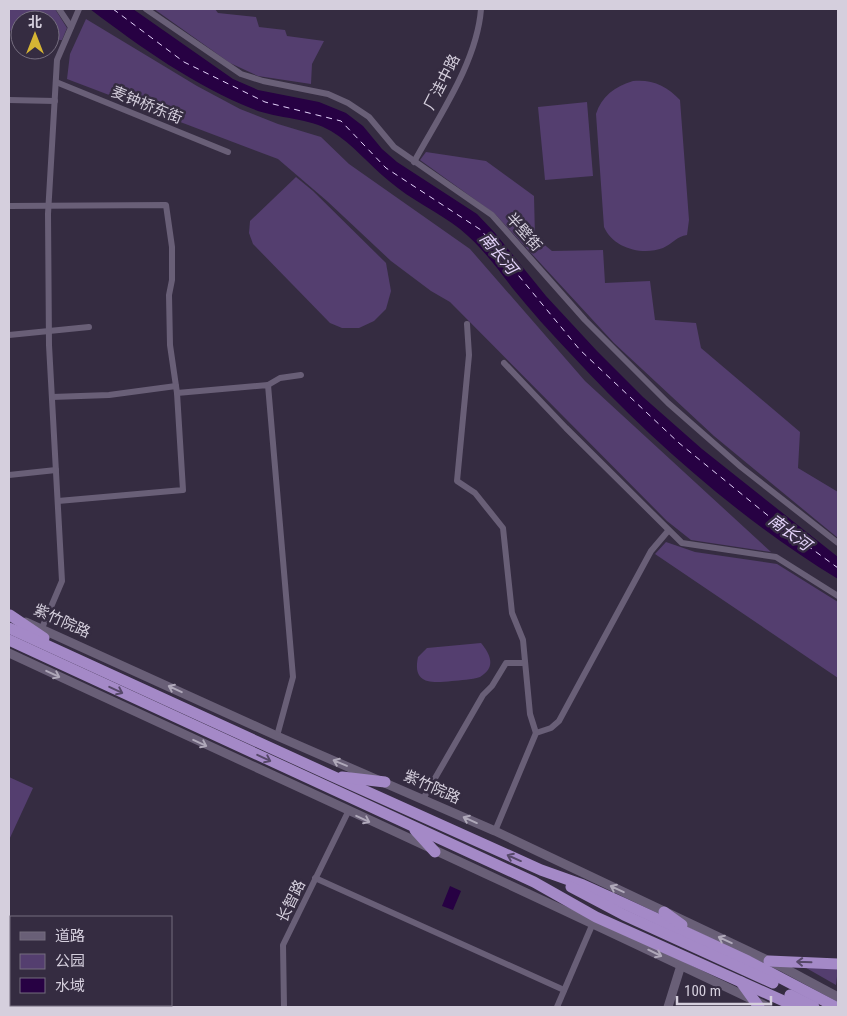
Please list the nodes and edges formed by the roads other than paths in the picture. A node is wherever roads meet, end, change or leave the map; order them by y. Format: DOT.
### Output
graph roads {
  1 [pos="59,9"];
  2 [pos="146,9"];
  3 [pos="481,9"];
  4 [pos="78,10"];
  5 [pos="71,27"];
  6 [pos="56,82"];
  7 [pos="9,100"];
  8 [pos="55,101"];
  9 [pos="228,152"];
  10 [pos="414,162"];
  11 [pos="9,206"];
  12 [pos="49,207"];
  13 [pos="467,324"];
  14 [pos="89,328"];
  15 [pos="49,331"];
  16 [pos="9,335"];
  17 [pos="504,363"];
  18 [pos="301,375"];
  19 [pos="268,385"];
  20 [pos="177,390"];
  21 [pos="52,397"];
  22 [pos="56,470"];
  23 [pos="9,474"];
  24 [pos="58,501"];
  25 [pos="668,531"];
  26 [pos="838,543"];
  27 [pos="838,596"];
  28 [pos="10,614"];
  29 [pos="9,628"];
  30 [pos="42,628"];
  31 [pos="9,640"];
  32 [pos="9,653"];
  33 [pos="72,657"];
  34 [pos="525,663"];
  35 [pos="536,733"];
  36 [pos="277,736"];
  37 [pos="330,775"];
  38 [pos="384,782"];
  39 [pos="423,799"];
  40 [pos="348,812"];
  41 [pos="410,825"];
  42 [pos="495,831"];
  43 [pos="435,852"];
  44 [pos="315,878"];
  45 [pos="534,882"];
  46 [pos="663,911"];
  47 [pos="569,912"];
  48 [pos="623,913"];
  49 [pos="595,920"];
  50 [pos="702,940"];
  51 [pos="682,961"];
  52 [pos="769,961"];
  53 [pos="838,964"];
  54 [pos="741,982"];
  55 [pos="564,990"];
  56 [pos="838,997"];
  57 [pos="756,1003"];
  58 [pos="284,1007"];
  59 [pos="557,1007"];
  60 [pos="668,1007"];
  61 [pos="768,1007"];
  62 [pos="797,1007"];
  63 [pos="814,1007"];
  64 [pos="824,1007"];
  65 [pos="836,1007"];
  1 -- 5 [label="street"];
  2 -- 10 [label="street, 半壁街"];
  3 -- 10 [label="street, 厂洼中路"];
  4 -- 5 [label="street"];
  5 -- 6 [label="street"];
  6 -- 8 [label="street"];
  6 -- 9 [label="street, 麦钟桥东街"];
  7 -- 8 [label="street"];
  8 -- 12 [label="street"];
  10 -- 26 [label="street, 半壁街"];
  11 -- 12 [label="street"];
  12 -- 15 [label="street"];
  12 -- 20 [label="street"];
  13 -- 34 [label="street"];
  14 -- 15 [label="street"];
  15 -- 16 [label="street"];
  15 -- 21 [label="street"];
  17 -- 25 [label="street"];
  18 -- 19 [label="street"];
  19 -- 20 [label="street"];
  19 -- 36 [label="street"];
  20 -- 21 [label="street"];
  20 -- 24 [label="street"];
  21 -- 22 [label="street"];
  22 -- 23 [label="street"];
  22 -- 24 [label="street"];
  24 -- 30 [label="street"];
  25 -- 27 [label="street"];
  25 -- 35 [label="street"];
  28 -- 30 [label="street, 紫竹院路"];
  28 -- 33 [label="highway"];
  29 -- 33 [label="highway, 紫竹院路"];
  36 -- 30 [label="street, 紫竹院路, one-way"];
  31 -- 41 [label="highway, one-way"];
  32 -- 40 [label="street, one-way"];
  33 -- 37 [label="highway, 紫竹院路"];
  34 -- 35 [label="street"];
  34 -- 39 [label="street"];
  35 -- 42 [label="street"];
  38 -- 36 [label="street, 紫竹院路, one-way"];
  37 -- 38 [label="highway"];
  48 -- 37 [label="highway, 紫竹院路, one-way"];
  38 -- 39 [label="street, 紫竹院路"];
  42 -- 39 [label="street, 紫竹院路, one-way"];
  40 -- 43 [label="street, one-way"];
  40 -- 44 [label="street, 长智路"];
  41 -- 43 [label="highway"];
  41 -- 45 [label="highway"];
  46 -- 42 [label="street, 紫竹院路, one-way"];
  43 -- 47 [label="street"];
  44 -- 55 [label="street"];
  44 -- 58 [label="street, 长智路"];
  45 -- 48 [label="highway"];
  45 -- 49 [label="highway"];
  46 -- 48 [label="highway"];
  46 -- 50 [label="highway"];
  52 -- 46 [label="street, 紫竹院路, one-way"];
  47 -- 49 [label="highway"];
  48 -- 50 [label="highway, 紫竹院路"];
  48 -- 63 [label="highway"];
  48 -- 64 [label="highway"];
  49 -- 51 [label="highway, one-way"];
  49 -- 55 [label="street"];
  50 -- 65 [label="highway, 紫竹院路"];
  51 -- 54 [label="highway"];
  51 -- 57 [label="street"];
  51 -- 60 [label="street"];
  53 -- 52 [label="highway, one-way"];
  52 -- 56 [label="street, 紫竹院路"];
  54 -- 57 [label="highway"];
  54 -- 62 [label="highway"];
  55 -- 59 [label="street"];
  57 -- 61 [label="street"];
}
